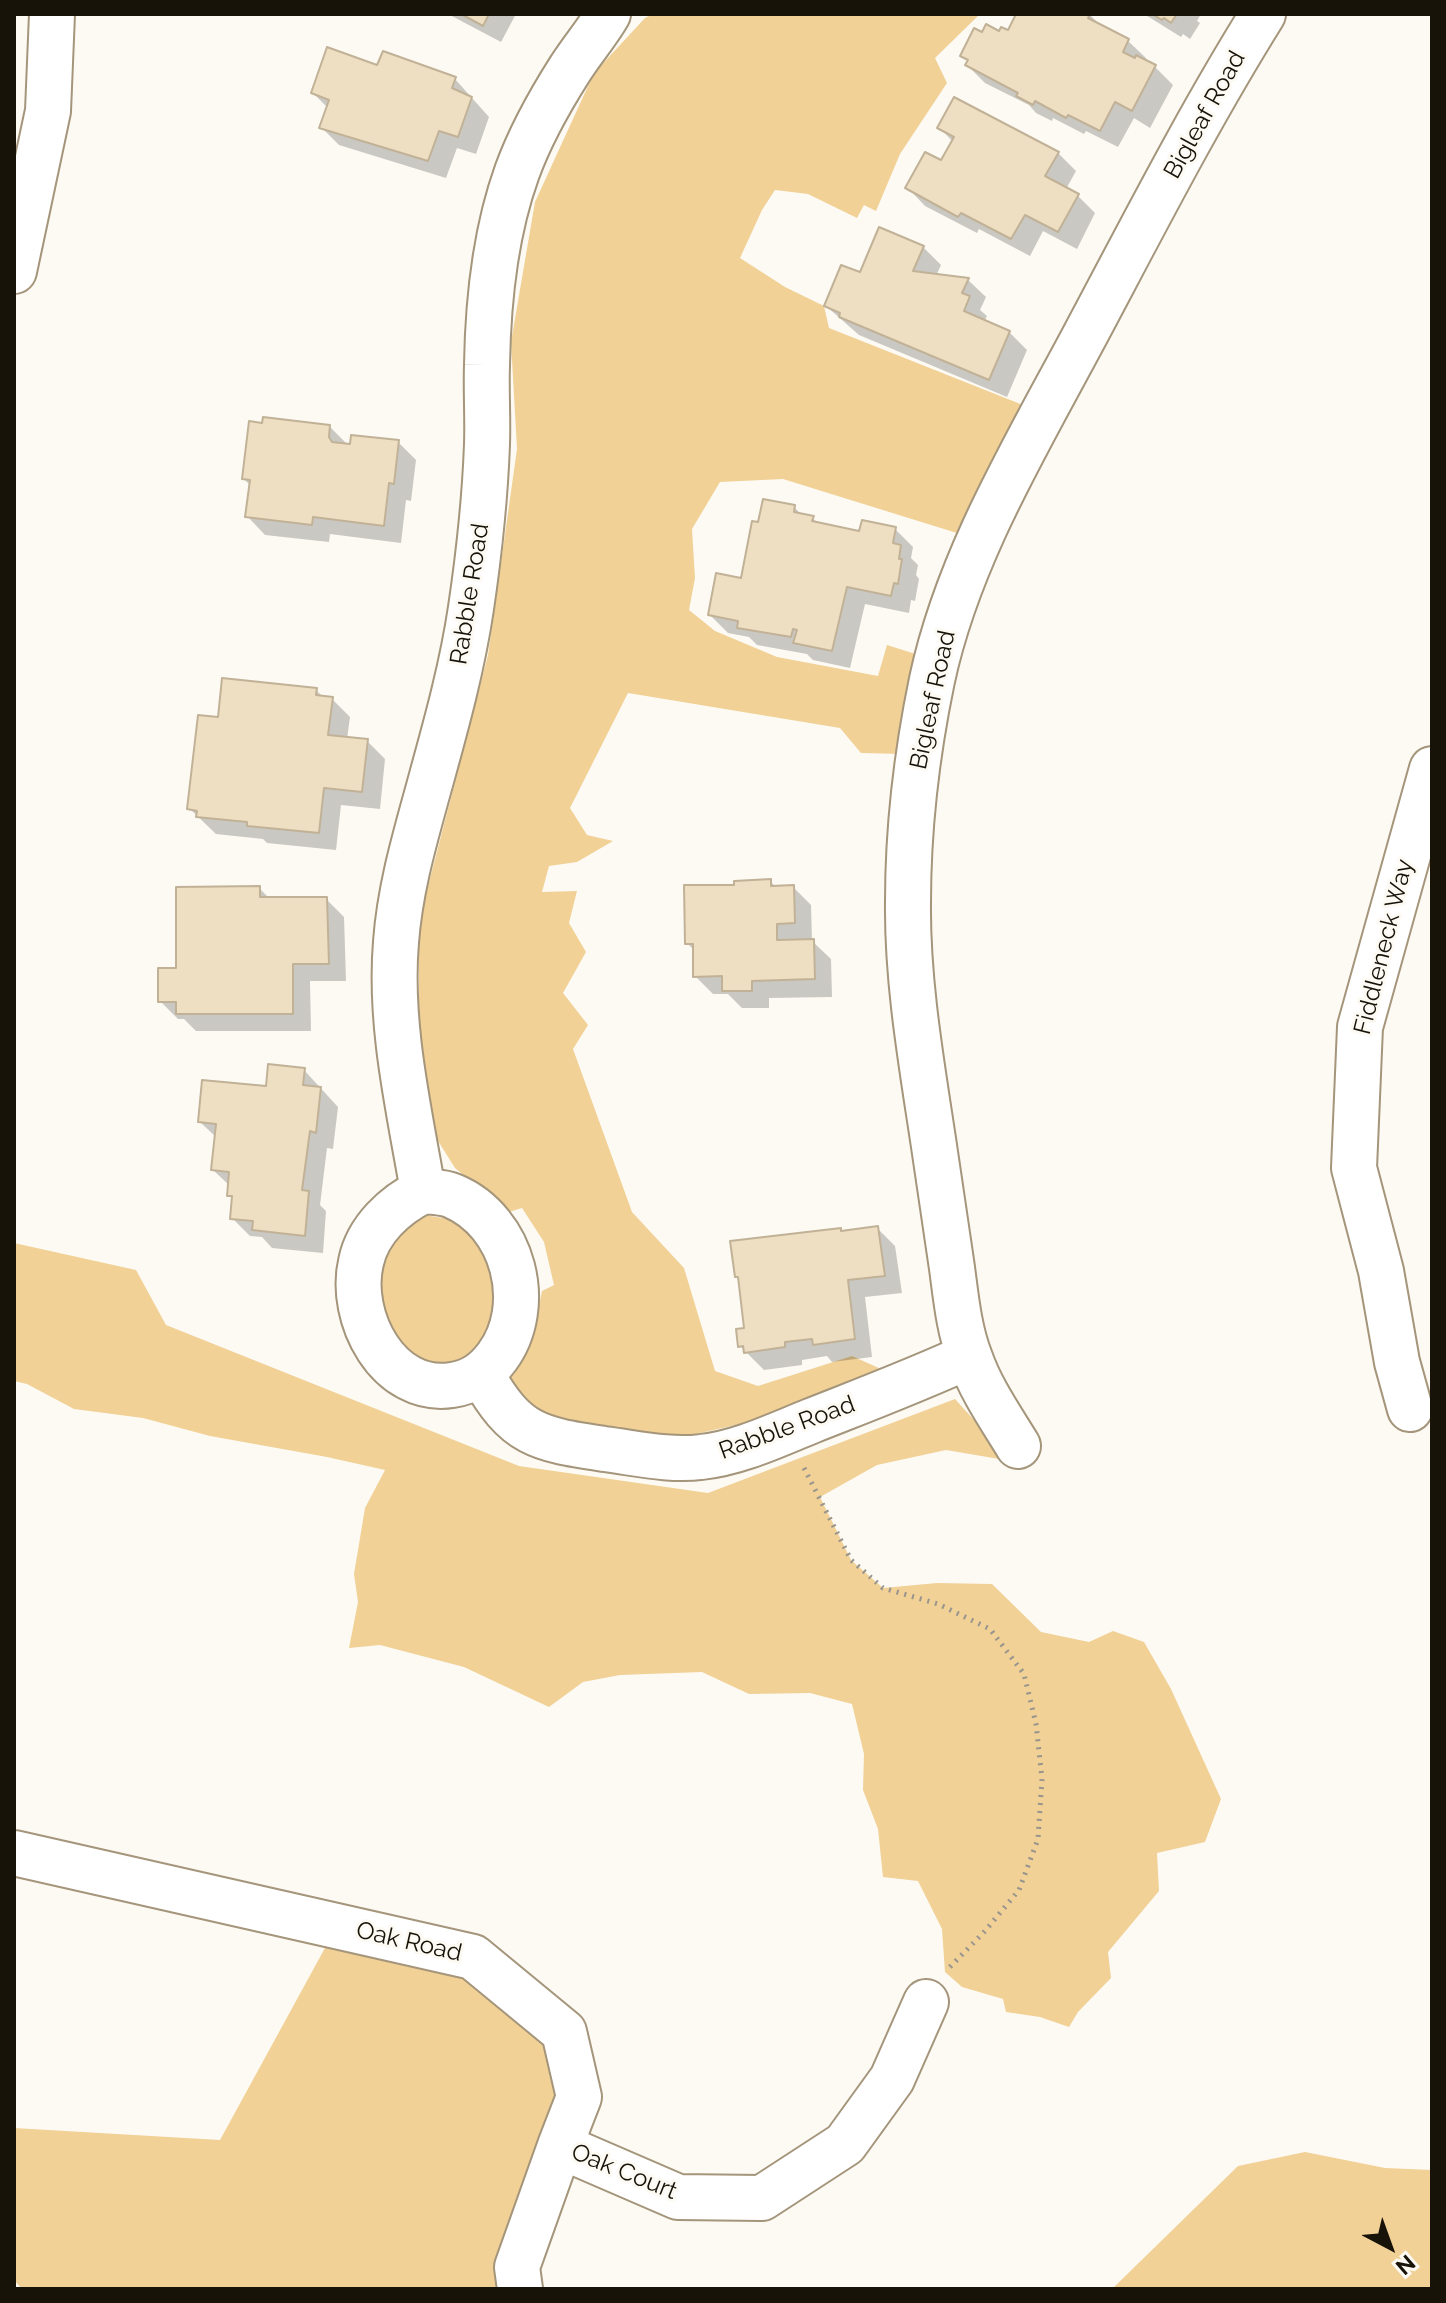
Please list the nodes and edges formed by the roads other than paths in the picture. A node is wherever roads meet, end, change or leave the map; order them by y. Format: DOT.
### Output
graph roads {
  1 [pos="52,14"];
  2 [pos="1263,14"];
  3 [pos="609,15"];
  4 [pos="14,271"];
  5 [pos="1432,769"];
  6 [pos="423,1191"];
  7 [pos="969,1356"];
  8 [pos="482,1375"];
  9 [pos="1410,1409"];
  10 [pos="1018,1446"];
  11 [pos="14,1853"];
  12 [pos="926,2002"];
  13 [pos="560,2146"];
  14 [pos="520,2289"];
  1 -- 4 [label="street"];
  2 -- 7 [label="street, Bigleaf Road"];
  3 -- 6 [label="street, Rabble Road"];
  5 -- 9 [label="street, Fiddleneck Way"];
  6 -- 8 [label="street"];
  6 -- 8 [label="street"];
  7 -- 8 [label="street, Rabble Road"];
  7 -- 10 [label="street, Bigleaf Road"];
  11 -- 13 [label="street, Oak Road"];
  12 -- 13 [label="street, Oak Court"];
  13 -- 14 [label="street, Oak Road"];
}
